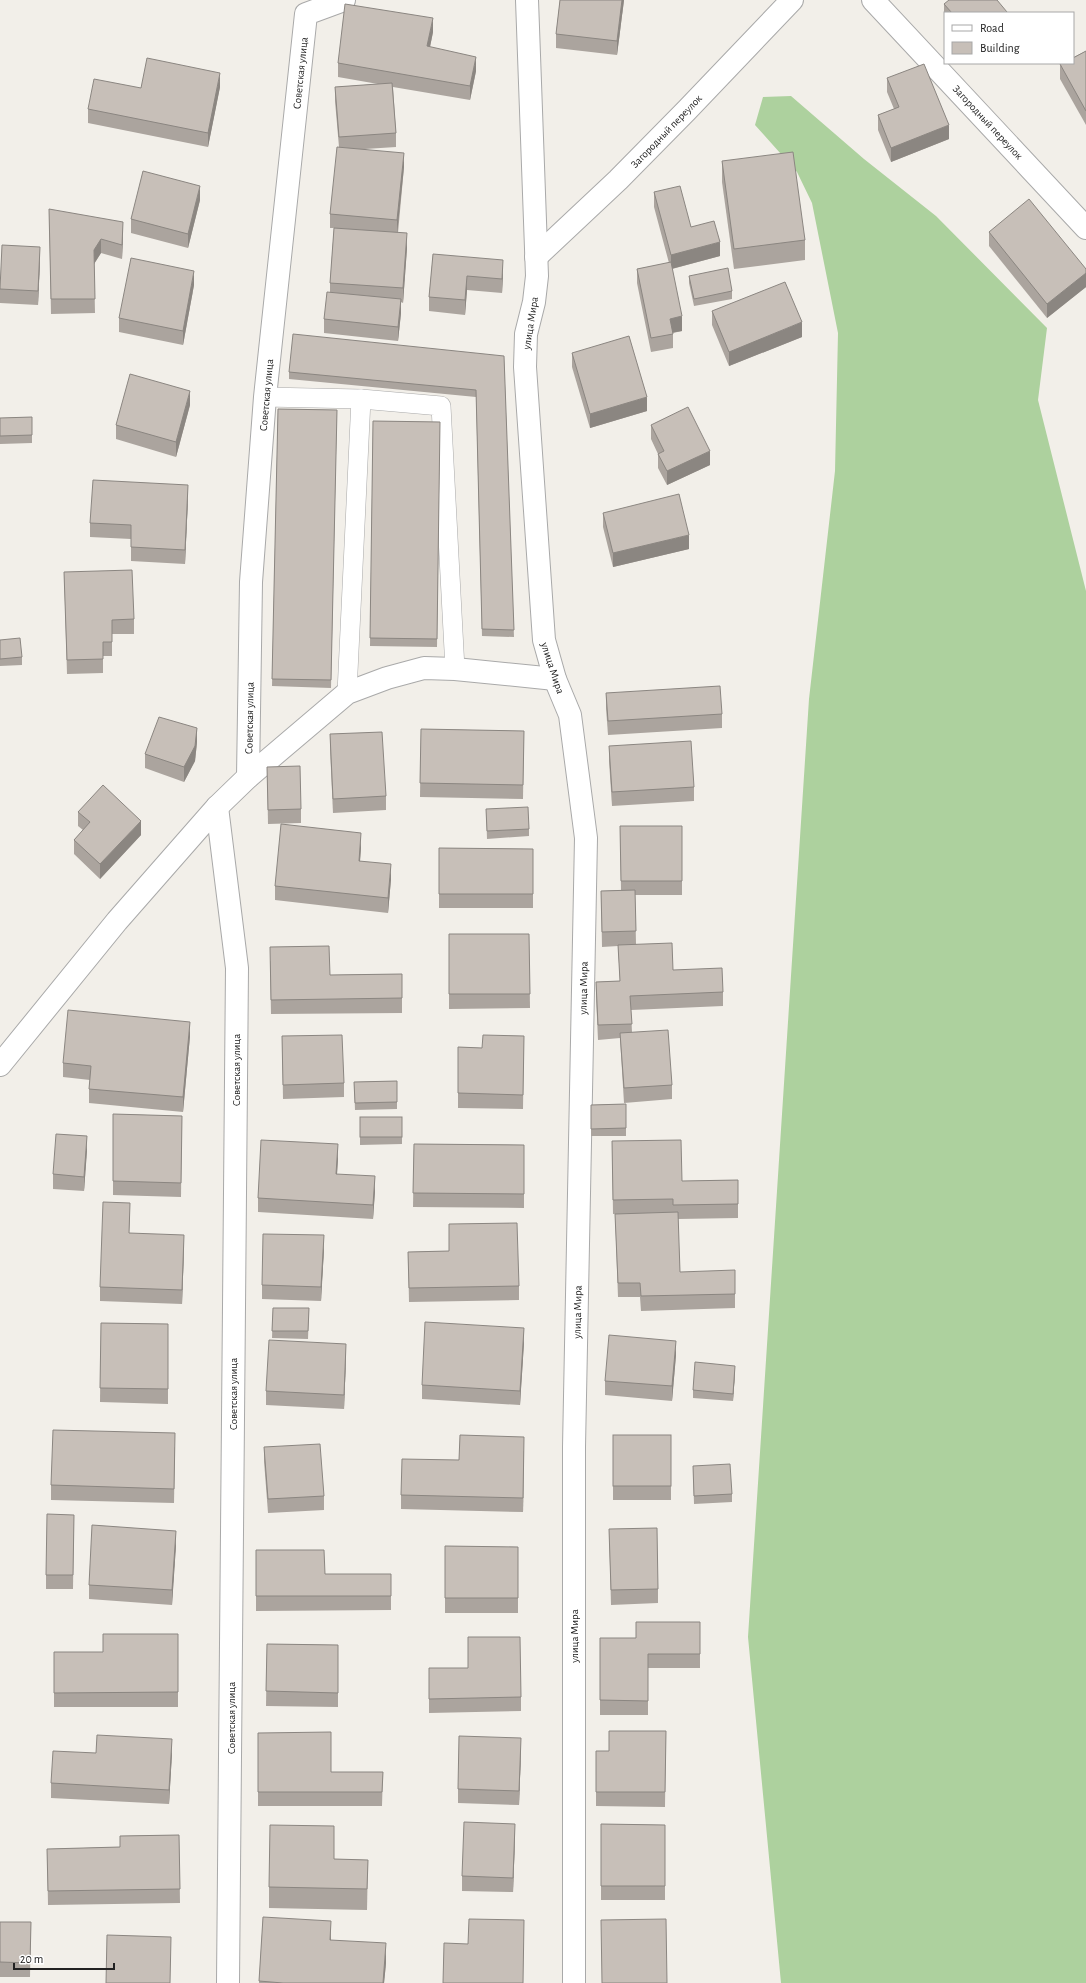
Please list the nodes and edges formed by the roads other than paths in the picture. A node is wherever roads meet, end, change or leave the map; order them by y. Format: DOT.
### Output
graph roads {
  1 [pos="344,0"];
  2 [pos="527,0"];
  3 [pos="873,0"];
  4 [pos="787,2"];
  5 [pos="1086,228"];
  6 [pos="536,257"];
  7 [pos="266,397"];
  8 [pos="362,399"];
  9 [pos="454,669"];
  10 [pos="555,679"];
  11 [pos="347,693"];
  12 [pos="248,777"];
  13 [pos="217,807"];
  14 [pos="0,1065"];
  15 [pos="228,1983"];
  16 [pos="574,1983"];
  1 -- 7 [label="street, Советская улица"];
  2 -- 6 [label="street, улица Мира"];
  3 -- 5 [label="street, Загородный переулок"];
  4 -- 6 [label="street, Загородный переулок"];
  6 -- 10 [label="street, улица Мира"];
  7 -- 8 [label="lane"];
  7 -- 12 [label="street, Советская улица"];
  8 -- 9 [label="lane"];
  8 -- 11 [label="lane"];
  9 -- 10 [label="street"];
  9 -- 11 [label="street"];
  10 -- 16 [label="street, улица Мира"];
  11 -- 12 [label="street"];
  12 -- 13 [label="street"];
  13 -- 14 [label="street"];
  13 -- 15 [label="street, Советская улица"];
}
